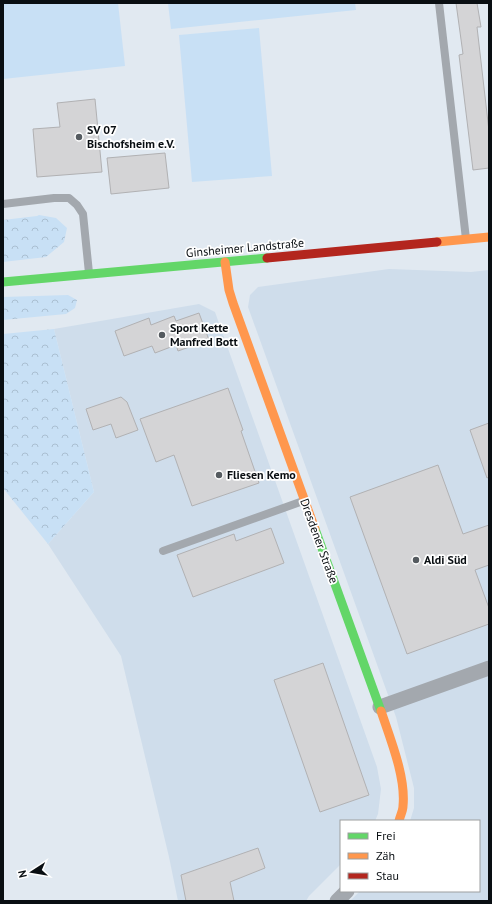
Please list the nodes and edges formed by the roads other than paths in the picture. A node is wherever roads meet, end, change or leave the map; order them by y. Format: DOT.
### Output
graph roads {
  1 [pos="438,3"];
  2 [pos="3,204"];
  3 [pos="489,237"];
  4 [pos="466,239"];
  5 [pos="226,262"];
  6 [pos="89,273"];
  7 [pos="3,282"];
  8 [pos="304,500"];
  9 [pos="163,551"];
  10 [pos="489,668"];
  11 [pos="380,707"];
  12 [pos="399,820"];
  13 [pos="346,892"];
  14 [pos="337,901"];
  1 -- 4 [label="lane"];
  2 -- 6 [label="lane"];
  3 -- 4 [label="street, Ginsheimer Landstraße"];
  4 -- 5 [label="street, Ginsheimer Landstraße"];
  5 -- 6 [label="street, Ginsheimer Landstraße"];
  5 -- 8 [label="street, Dresdener Straße"];
  6 -- 7 [label="street, Ginsheimer Landstraße"];
  8 -- 9 [label="lane"];
  8 -- 11 [label="street, Dresdener Straße"];
  10 -- 11 [label="street"];
  11 -- 12 [label="street, Dresdener Straße"];
  13 -- 14 [label="street"];
}
